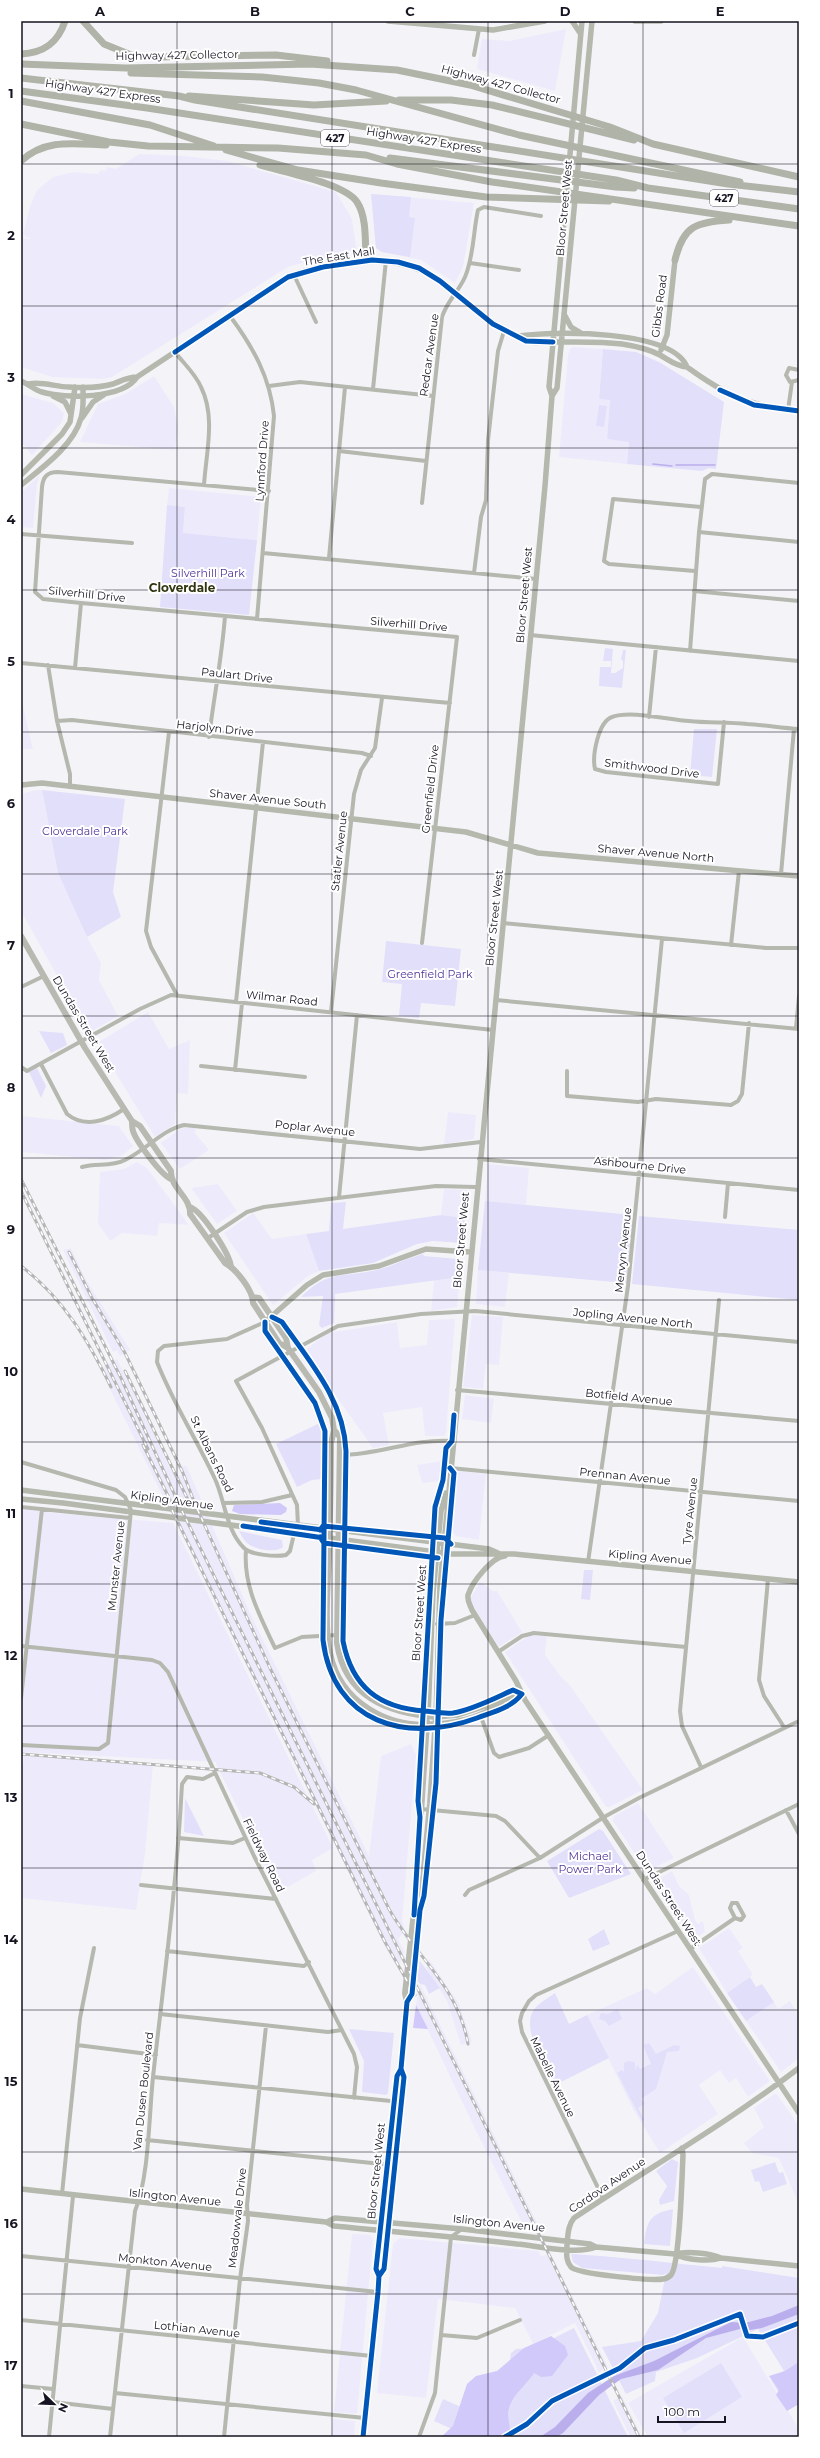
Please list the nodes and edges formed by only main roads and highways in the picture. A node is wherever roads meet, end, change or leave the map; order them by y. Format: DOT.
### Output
graph roads {
  1 [pos="65,21"];
  2 [pos="83,21"];
  3 [pos="388,21"];
  4 [pos="545,21"];
  5 [pos="572,21"];
  6 [pos="582,21"];
  7 [pos="592,21"];
  8 [pos="635,21"];
  9 [pos="661,21"];
  10 [pos="580,34"];
  11 [pos="21,54"];
  12 [pos="21,64"];
  13 [pos="343,65"];
  14 [pos="21,78"];
  15 [pos="21,92"];
  16 [pos="179,96"];
  17 [pos="21,101"];
  18 [pos="21,124"];
  19 [pos="653,144"];
  20 [pos="148,146"];
  21 [pos="236,153"];
  22 [pos="366,155"];
  23 [pos="21,161"];
  24 [pos="799,172"];
  25 [pos="779,173"];
  26 [pos="799,177"];
  27 [pos="760,187"];
  28 [pos="648,188"];
  29 [pos="799,192"];
  30 [pos="615,201"];
  31 [pos="799,209"];
  32 [pos="750,219"];
  33 [pos="799,226"];
  34 [pos="366,260"];
  35 [pos="675,260"];
  36 [pos="564,314"];
  37 [pos="562,334"];
  38 [pos="554,335"];
  39 [pos="586,335"];
  40 [pos="597,335"];
  41 [pos="518,336"];
  42 [pos="553,342"];
  43 [pos="561,342"];
  44 [pos="596,342"];
  45 [pos="663,348"];
  46 [pos="659,354"];
  47 [pos="687,367"];
  48 [pos="137,377"];
  49 [pos="21,381"];
  50 [pos="29,384"];
  51 [pos="75,387"];
  52 [pos="83,387"];
  53 [pos="106,393"];
  54 [pos="52,395"];
  55 [pos="75,396"];
  56 [pos="83,396"];
  57 [pos="552,396"];
  58 [pos="799,411"];
  59 [pos="72,416"];
  60 [pos="82,418"];
  61 [pos="21,475"];
  62 [pos="21,485"];
  63 [pos="21,785"];
  64 [pos="511,845"];
  65 [pos="799,876"];
  66 [pos="21,936"];
  67 [pos="132,1121"];
  68 [pos="170,1179"];
  69 [pos="190,1208"];
  70 [pos="470,1252"];
  71 [pos="232,1267"];
  72 [pos="253,1297"];
  73 [pos="272,1317"];
  74 [pos="265,1322"];
  75 [pos="290,1350"];
  76 [pos="334,1430"];
  77 [pos="448,1489"];
  78 [pos="22,1490"];
  79 [pos="21,1499"];
  80 [pos="243,1523"];
  81 [pos="330,1531"];
  82 [pos="339,1532"];
  83 [pos="329,1539"];
  84 [pos="339,1540"];
  85 [pos="438,1543"];
  86 [pos="444,1544"];
  87 [pos="436,1552"];
  88 [pos="443,1553"];
  89 [pos="499,1553"];
  90 [pos="514,1554"];
  91 [pos="799,1582"];
  92 [pos="522,1694"];
  93 [pos="502,1702"];
  94 [pos="428,1716"];
  95 [pos="436,1717"];
  96 [pos="435,1724"];
  97 [pos="427,1725"];
  98 [pos="408,2002"];
  99 [pos="799,2068"];
  100 [pos="400,2069"];
  101 [pos="778,2084"];
  102 [pos="799,2113"];
  103 [pos="682,2148"];
  104 [pos="21,2189"];
  105 [pos="327,2222"];
  106 [pos="381,2222"];
  107 [pos="389,2223"];
  108 [pos="425,2226"];
  109 [pos="380,2230"];
  110 [pos="388,2231"];
  111 [pos="424,2235"];
  112 [pos="596,2247"];
  113 [pos="676,2254"];
  114 [pos="799,2266"];
  115 [pos="379,2276"];
  116 [pos="363,2437"];
  1 -- 11 [label="highway"];
  2 -- 13 [label="highway"];
  3 -- 4 [label="main road"];
  5 -- 10 [label="main road"];
  6 -- 10 [label="main road, Bloor Street West"];
  7 -- 36 [label="main road, Bloor Street West"];
  8 -- 9 [label="main road"];
  10 -- 38 [label="main road, Bloor Street West"];
  12 -- 13 [label="highway, Highway 427 Collector"];
  12 -- 27 [label="highway"];
  13 -- 19 [label="highway, Highway 427 Collector"];
  14 -- 16 [label="highway, Highway 427 Express / 427"];
  15 -- 28 [label="highway, Highway 427 Express / 427"];
  16 -- 19 [label="highway"];
  16 -- 27 [label="highway, Highway 427 Express / 427"];
  17 -- 21 [label="highway"];
  18 -- 20 [label="highway, 427"];
  19 -- 25 [label="highway, Highway 427 Collector"];
  20 -- 22 [label="highway, 427"];
  20 -- 23 [label="highway"];
  21 -- 30 [label="highway"];
  21 -- 34 [label="highway"];
  22 -- 28 [label="highway"];
  22 -- 30 [label="highway, 427"];
  24 -- 25 [label="highway"];
  25 -- 26 [label="highway, Highway 427 Collector"];
  27 -- 29 [label="highway, Highway 427 Express / 427"];
  28 -- 31 [label="highway, Highway 427 Express / 427"];
  30 -- 32 [label="highway, 427"];
  32 -- 33 [label="highway, 427"];
  32 -- 35 [label="highway"];
  34 -- 41 [label="main road, The East Mall"];
  34 -- 48 [label="main road, The East Mall"];
  35 -- 45 [label="main road, Gibbs Road"];
  36 -- 37 [label="main road, Bloor Street West"];
  36 -- 39 [label="main road"];
  37 -- 38 [label="main road, The East Mall"];
  37 -- 39 [label="main road, The East Mall"];
  37 -- 43 [label="main road, Bloor Street West"];
  38 -- 41 [label="main road, The East Mall"];
  38 -- 42 [label="main road, Bloor Street West"];
  39 -- 40 [label="main road, The East Mall"];
  40 -- 44 [label="main road"];
  40 -- 45 [label="main road, The East Mall"];
  41 -- 42 [label="main road, The East Mall"];
  42 -- 43 [label="main road, The East Mall"];
  42 -- 57 [label="main road, Bloor Street West"];
  43 -- 44 [label="main road, The East Mall"];
  43 -- 57 [label="main road, Bloor Street West"];
  44 -- 46 [label="main road, The East Mall"];
  45 -- 46 [label="main road, Gibbs Road"];
  45 -- 47 [label="main road, The East Mall"];
  46 -- 47 [label="main road, The East Mall"];
  47 -- 58 [label="main road, The East Mall"];
  48 -- 52 [label="main road, The East Mall"];
  48 -- 53 [label="main road, The East Mall"];
  49 -- 50 [label="main road, The East Mall"];
  50 -- 51 [label="main road, The East Mall"];
  50 -- 54 [label="main road, The East Mall"];
  51 -- 52 [label="main road, The East Mall"];
  51 -- 55 [label="main road"];
  52 -- 56 [label="main road"];
  53 -- 56 [label="main road, The East Mall"];
  53 -- 60 [label="main road"];
  54 -- 55 [label="main road, The East Mall"];
  54 -- 59 [label="main road"];
  55 -- 56 [label="main road, The East Mall"];
  55 -- 59 [label="main road"];
  56 -- 60 [label="main road"];
  57 -- 64 [label="main road, Bloor Street West"];
  59 -- 61 [label="main road"];
  60 -- 62 [label="main road"];
  63 -- 64 [label="main road, Shaver Avenue South"];
  64 -- 65 [label="main road, Shaver Avenue North"];
  64 -- 70 [label="main road, Bloor Street West"];
  66 -- 67 [label="main road, Dundas Street West"];
  67 -- 68 [label="main road, Dundas Street West"];
  67 -- 68 [label="main road, Dundas Street West"];
  68 -- 69 [label="main road, Dundas Street West"];
  69 -- 71 [label="main road, Dundas Street West"];
  69 -- 71 [label="main road, Dundas Street West"];
  70 -- 73 [label="main road"];
  70 -- 77 [label="main road, Bloor Street West"];
  71 -- 72 [label="main road, Dundas Street West"];
  72 -- 73 [label="main road, Dundas Street West"];
  72 -- 74 [label="main road, Dundas Street West"];
  73 -- 74 [label="main road"];
  73 -- 75 [label="main road, Dundas Street West"];
  74 -- 75 [label="main road, Dundas Street West"];
  75 -- 76 [label="main road, Dundas Street West"];
  76 -- 81 [label="main road, Dundas Street West"];
  76 -- 82 [label="main road, Dundas Street West"];
  77 -- 85 [label="main road, Bloor Street West"];
  77 -- 86 [label="main road, Bloor Street West"];
  78 -- 80 [label="main road, Kipling Avenue"];
  79 -- 80 [label="main road, Kipling Avenue"];
  80 -- 81 [label="main road, Kipling Avenue"];
  80 -- 83 [label="main road, Kipling Avenue"];
  81 -- 82 [label="main road, Kipling Avenue"];
  81 -- 83 [label="main road, Dundas Street West"];
  82 -- 84 [label="main road, Dundas Street West"];
  82 -- 85 [label="main road, Kipling Avenue"];
  83 -- 84 [label="main road, Kipling Avenue"];
  83 -- 97 [label="main road, Dundas Street West"];
  84 -- 87 [label="main road, Kipling Avenue"];
  84 -- 94 [label="main road, Dundas Street West"];
  85 -- 86 [label="main road, Kipling Avenue"];
  85 -- 87 [label="main road, Bloor Street West"];
  86 -- 88 [label="main road, Bloor Street West"];
  86 -- 89 [label="main road, Kipling Avenue"];
  87 -- 88 [label="main road, Kipling Avenue"];
  87 -- 94 [label="main road, Bloor Street West"];
  88 -- 89 [label="main road, Kipling Avenue"];
  88 -- 95 [label="main road, Bloor Street West"];
  89 -- 90 [label="main road, Kipling Avenue"];
  90 -- 91 [label="main road, Kipling Avenue"];
  90 -- 92 [label="main road, Dundas Street West"];
  92 -- 93 [label="main road, Dundas Street West"];
  92 -- 101 [label="main road, Dundas Street West"];
  93 -- 95 [label="main road, Dundas Street West"];
  93 -- 96 [label="main road, Dundas Street West"];
  94 -- 95 [label="main road, Dundas Street West"];
  94 -- 97 [label="main road, Bloor Street West"];
  95 -- 96 [label="main road, Bloor Street West"];
  96 -- 97 [label="main road, Dundas Street West"];
  96 -- 98 [label="main road, Bloor Street West"];
  97 -- 98 [label="main road, Bloor Street West"];
  98 -- 100 [label="main road, Bloor Street West"];
  99 -- 101 [label="main road, Cordova Avenue"];
  100 -- 106 [label="main road, Bloor Street West"];
  100 -- 107 [label="main road, Bloor Street West"];
  101 -- 102 [label="main road, Dundas Street West"];
  101 -- 103 [label="main road, Cordova Avenue"];
  103 -- 113 [label="main road, Cordova Avenue"];
  103 -- 113 [label="main road, Cordova Avenue"];
  104 -- 105 [label="main road, Islington Avenue"];
  105 -- 106 [label="main road, Islington Avenue"];
  105 -- 109 [label="main road, Islington Avenue"];
  106 -- 107 [label="main road, Islington Avenue"];
  106 -- 109 [label="main road, Bloor Street West"];
  107 -- 108 [label="main road, Islington Avenue"];
  107 -- 110 [label="main road, Bloor Street West"];
  108 -- 111 [label="main road"];
  108 -- 112 [label="main road, Islington Avenue"];
  109 -- 110 [label="main road, Islington Avenue"];
  109 -- 115 [label="main road, Bloor Street West"];
  110 -- 111 [label="main road, Islington Avenue"];
  110 -- 115 [label="main road, Bloor Street West"];
  111 -- 112 [label="main road, Islington Avenue"];
  112 -- 113 [label="main road, Islington Avenue"];
  113 -- 114 [label="main road, Islington Avenue"];
  115 -- 116 [label="main road, Bloor Street West"];
}
